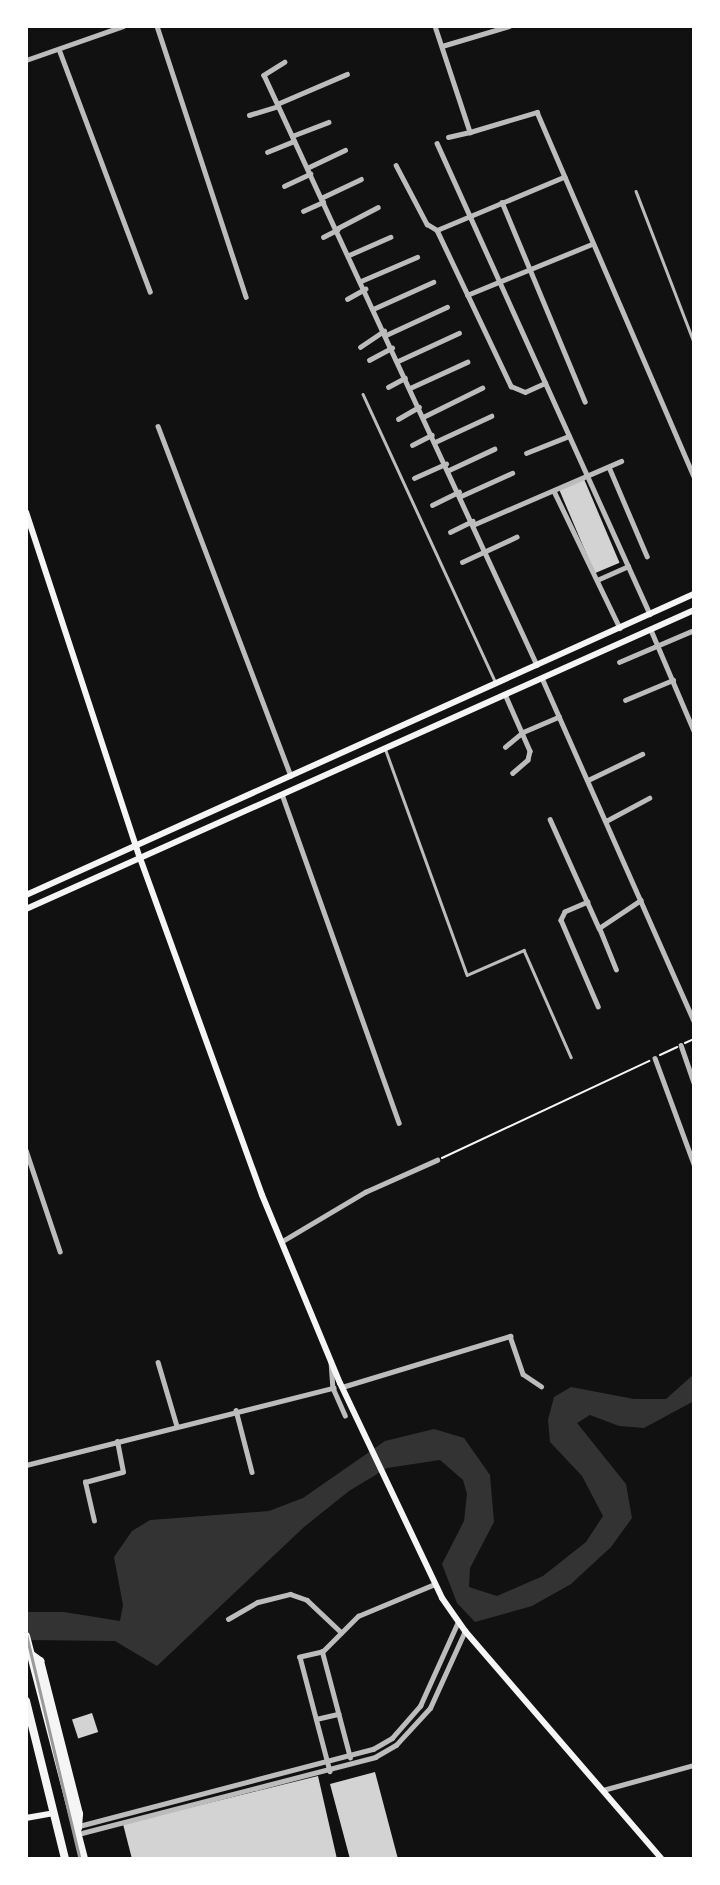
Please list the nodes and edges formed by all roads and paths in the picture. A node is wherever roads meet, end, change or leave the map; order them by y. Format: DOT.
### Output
graph roads {
  1 [pos="123,26"];
  2 [pos="157,26"];
  3 [pos="435,26"];
  4 [pos="509,26"];
  5 [pos="442,46"];
  6 [pos="59,48"];
  7 [pos="26,60"];
  8 [pos="285,62"];
  9 [pos="347,74"];
  10 [pos="277,105"];
  11 [pos="249,115"];
  12 [pos="328,122"];
  13 [pos="470,132"];
  14 [pos="448,137"];
  15 [pos="293,139"];
  16 [pos="437,143"];
  17 [pos="345,150"];
  18 [pos="267,152"];
  19 [pos="396,165"];
  20 [pos="308,171"];
  21 [pos="564,177"];
  22 [pos="361,179"];
  23 [pos="284,186"];
  24 [pos="635,191"];
  25 [pos="322,200"];
  26 [pos="502,202"];
  27 [pos="378,207"];
  28 [pos="303,211"];
  29 [pos="471,214"];
  30 [pos="337,229"];
  31 [pos="437,230"];
  32 [pos="323,237"];
  33 [pos="390,237"];
  34 [pos="592,244"];
  35 [pos="349,255"];
  36 [pos="417,257"];
  37 [pos="529,269"];
  38 [pos="501,280"];
  39 [pos="361,281"];
  40 [pos="433,282"];
  41 [pos="365,289"];
  42 [pos="150,291"];
  43 [pos="467,295"];
  44 [pos="246,298"];
  45 [pos="347,299"];
  46 [pos="447,307"];
  47 [pos="373,309"];
  48 [pos="385,333"];
  49 [pos="459,333"];
  50 [pos="694,342"];
  51 [pos="360,348"];
  52 [pos="392,348"];
  53 [pos="369,360"];
  54 [pos="398,361"];
  55 [pos="467,362"];
  56 [pos="405,378"];
  57 [pos="545,383"];
  58 [pos="388,387"];
  59 [pos="410,388"];
  60 [pos="482,388"];
  61 [pos="363,394"];
  62 [pos="585,401"];
  63 [pos="419,407"];
  64 [pos="424,416"];
  65 [pos="491,416"];
  66 [pos="398,419"];
  67 [pos="158,426"];
  68 [pos="432,435"];
  69 [pos="569,436"];
  70 [pos="435,442"];
  71 [pos="412,445"];
  72 [pos="494,449"];
  73 [pos="526,453"];
  74 [pos="621,461"];
  75 [pos="446,464"];
  76 [pos="609,467"];
  77 [pos="449,470"];
  78 [pos="512,473"];
  79 [pos="694,476"];
  80 [pos="587,477"];
  81 [pos="414,478"];
  82 [pos="554,491"];
  83 [pos="460,494"];
  84 [pos="432,505"];
  85 [pos="26,512"];
  86 [pos="474,523"];
  87 [pos="450,532"];
  88 [pos="516,537"];
  89 [pos="487,550"];
  90 [pos="647,555"];
  91 [pos="462,562"];
  92 [pos="628,566"];
  93 [pos="597,580"];
  94 [pos="694,594"];
  95 [pos="694,610"];
  96 [pos="650,614"];
  97 [pos="620,628"];
  98 [pos="651,629"];
  99 [pos="694,630"];
  100 [pos="659,646"];
  101 [pos="619,662"];
  102 [pos="537,666"];
  103 [pos="542,678"];
  104 [pos="673,680"];
  105 [pos="496,684"];
  106 [pos="505,694"];
  107 [pos="625,700"];
  108 [pos="559,717"];
  109 [pos="694,732"];
  110 [pos="523,733"];
  111 [pos="380,737"];
  112 [pos="505,747"];
  113 [pos="385,748"];
  114 [pos="642,754"];
  115 [pos="513,773"];
  116 [pos="291,776"];
  117 [pos="588,780"];
  118 [pos="282,794"];
  119 [pos="649,798"];
  120 [pos="550,819"];
  121 [pos="606,821"];
  122 [pos="135,845"];
  123 [pos="140,858"];
  124 [pos="26,895"];
  125 [pos="641,900"];
  126 [pos="588,902"];
  127 [pos="26,909"];
  128 [pos="599,928"];
  129 [pos="616,970"];
  130 [pos="598,1006"];
  131 [pos="694,1021"];
  132 [pos="694,1039"];
  133 [pos="681,1045"];
  134 [pos="571,1057"];
  135 [pos="655,1058"];
  136 [pos="694,1082"];
  137 [pos="399,1123"];
  138 [pos="26,1150"];
  139 [pos="437,1160"];
  140 [pos="694,1164"];
  141 [pos="281,1242"];
  142 [pos="60,1251"];
  143 [pos="331,1361"];
  144 [pos="158,1362"];
  145 [pos="541,1386"];
  146 [pos="342,1387"];
  147 [pos="333,1388"];
  148 [pos="236,1410"];
  149 [pos="345,1415"];
  150 [pos="177,1426"];
  151 [pos="117,1442"];
  152 [pos="26,1465"];
  153 [pos="252,1472"];
  154 [pos="94,1521"];
  155 [pos="435,1584"];
  156 [pos="228,1619"];
  157 [pos="458,1622"];
  158 [pos="465,1631"];
  159 [pos="341,1632"];
  160 [pos="26,1636"];
  161 [pos="26,1652"];
  162 [pos="321,1652"];
  163 [pos="429,1690"];
  164 [pos="436,1693"];
  165 [pos="26,1701"];
  166 [pos="338,1714"];
  167 [pos="316,1719"];
  168 [pos="26,1723"];
  169 [pos="391,1738"];
  170 [pos="396,1745"];
  171 [pos="350,1758"];
  172 [pos="328,1764"];
  173 [pos="694,1765"];
  174 [pos="330,1771"];
  175 [pos="602,1790"];
  176 [pos="54,1813"];
  177 [pos="26,1818"];
  178 [pos="78,1830"];
  179 [pos="65,1859"];
  180 [pos="83,1859"];
  181 [pos="662,1859"];
  1 -- 6 [label="street"];
  2 -- 44 [label="street"];
  3 -- 5 [label="street"];
  4 -- 5 [label="street"];
  5 -- 13 [label="street"];
  6 -- 7 [label="street"];
  6 -- 42 [label="street"];
  8 -- 10 [label="street"];
  9 -- 10 [label="street"];
  10 -- 11 [label="street"];
  10 -- 15 [label="street"];
  12 -- 15 [label="street"];
  13 -- 14 [label="street"];
  13 -- 21 [label="street"];
  15 -- 18 [label="street"];
  15 -- 20 [label="street"];
  16 -- 29 [label="street"];
  17 -- 20 [label="street"];
  19 -- 31 [label="street"];
  20 -- 23 [label="street"];
  20 -- 25 [label="street"];
  21 -- 26 [label="street"];
  21 -- 34 [label="street"];
  22 -- 25 [label="street"];
  24 -- 50 [label="lane"];
  25 -- 28 [label="street"];
  25 -- 30 [label="street"];
  26 -- 29 [label="street"];
  26 -- 37 [label="street"];
  27 -- 30 [label="street"];
  29 -- 31 [label="street"];
  29 -- 38 [label="street"];
  30 -- 32 [label="street"];
  30 -- 35 [label="street"];
  31 -- 43 [label="street"];
  33 -- 35 [label="street"];
  34 -- 37 [label="street"];
  34 -- 79 [label="street"];
  35 -- 39 [label="street"];
  36 -- 39 [label="street"];
  37 -- 38 [label="street"];
  37 -- 62 [label="street"];
  38 -- 43 [label="street"];
  38 -- 57 [label="street"];
  39 -- 41 [label="street"];
  40 -- 47 [label="street"];
  41 -- 45 [label="street"];
  41 -- 47 [label="street"];
  43 -- 57 [label="street"];
  46 -- 48 [label="street"];
  47 -- 48 [label="street"];
  48 -- 51 [label="street"];
  48 -- 52 [label="street"];
  49 -- 54 [label="street"];
  52 -- 53 [label="street"];
  52 -- 54 [label="street"];
  54 -- 56 [label="street"];
  55 -- 59 [label="street"];
  56 -- 58 [label="street"];
  56 -- 59 [label="street"];
  57 -- 69 [label="street"];
  59 -- 63 [label="street"];
  60 -- 64 [label="street"];
  61 -- 105 [label="lane"];
  63 -- 64 [label="street"];
  63 -- 66 [label="street"];
  64 -- 68 [label="street"];
  65 -- 70 [label="street"];
  67 -- 116 [label="street"];
  68 -- 70 [label="street"];
  68 -- 71 [label="street"];
  69 -- 73 [label="street"];
  69 -- 80 [label="street"];
  70 -- 75 [label="street"];
  72 -- 77 [label="street"];
  74 -- 76 [label="street"];
  75 -- 77 [label="street"];
  75 -- 81 [label="street"];
  76 -- 80 [label="street"];
  76 -- 90 [label="street"];
  77 -- 83 [label="street"];
  78 -- 83 [label="street"];
  80 -- 82 [label="street"];
  80 -- 92 [label="street"];
  82 -- 86 [label="street"];
  82 -- 93 [label="street"];
  83 -- 84 [label="street"];
  83 -- 86 [label="street"];
  85 -- 122 [label="main road"];
  86 -- 87 [label="street"];
  86 -- 89 [label="street"];
  88 -- 89 [label="street"];
  89 -- 91 [label="street"];
  89 -- 102 [label="street"];
  92 -- 93 [label="street"];
  92 -- 96 [label="street"];
  93 -- 97 [label="street"];
  94 -- 96 [label="main road"];
  95 -- 98 [label="main road"];
  96 -- 97 [label="main road"];
  97 -- 102 [label="main road"];
  98 -- 100 [label="street"];
  98 -- 103 [label="main road"];
  99 -- 100 [label="street"];
  100 -- 101 [label="street"];
  100 -- 104 [label="street"];
  102 -- 103 [label="main road"];
  102 -- 105 [label="main road"];
  103 -- 106 [label="main road"];
  103 -- 108 [label="street"];
  104 -- 107 [label="street"];
  104 -- 109 [label="street"];
  105 -- 111 [label="main road"];
  106 -- 110 [label="street"];
  106 -- 113 [label="main road"];
  108 -- 110 [label="street"];
  108 -- 117 [label="street"];
  110 -- 112 [label="street"];
  110 -- 115 [label="street"];
  111 -- 113 [label="street"];
  111 -- 116 [label="main road"];
  113 -- 118 [label="main road"];
  113 -- 134 [label="lane"];
  114 -- 117 [label="street"];
  116 -- 122 [label="main road"];
  117 -- 121 [label="street"];
  118 -- 123 [label="main road"];
  118 -- 137 [label="street"];
  119 -- 121 [label="street"];
  120 -- 126 [label="street"];
  121 -- 125 [label="street"];
  122 -- 123 [label="main road"];
  122 -- 124 [label="main road"];
  123 -- 127 [label="main road"];
  123 -- 141 [label="main road"];
  125 -- 128 [label="street"];
  125 -- 131 [label="street"];
  126 -- 128 [label="street"];
  126 -- 130 [label="street"];
  128 -- 129 [label="street"];
  132 -- 133 [label="path"];
  133 -- 135 [label="path"];
  133 -- 136 [label="street"];
  135 -- 139 [label="path"];
  135 -- 140 [label="street"];
  138 -- 142 [label="street"];
  139 -- 141 [label="street"];
  141 -- 143 [label="main road"];
  143 -- 146 [label="main road"];
  143 -- 147 [label="street"];
  144 -- 150 [label="street"];
  145 -- 146 [label="street"];
  146 -- 155 [label="main road"];
  147 -- 148 [label="street"];
  147 -- 149 [label="street"];
  148 -- 150 [label="street"];
  148 -- 153 [label="street"];
  150 -- 151 [label="street"];
  151 -- 152 [label="street"];
  151 -- 154 [label="street"];
  155 -- 157 [label="main road"];
  155 -- 159 [label="street"];
  156 -- 159 [label="street"];
  157 -- 158 [label="main road"];
  157 -- 163 [label="street"];
  158 -- 164 [label="street"];
  158 -- 175 [label="main road"];
  159 -- 162 [label="street"];
  160 -- 178 [label="highway"];
  161 -- 178 [label="highway"];
  162 -- 166 [label="street"];
  162 -- 167 [label="street"];
  163 -- 164 [label="street"];
  163 -- 169 [label="street"];
  164 -- 170 [label="street"];
  165 -- 176 [label="highway"];
  166 -- 167 [label="street"];
  166 -- 171 [label="street"];
  167 -- 172 [label="street"];
  168 -- 176 [label="highway"];
  169 -- 170 [label="street"];
  169 -- 171 [label="street"];
  170 -- 174 [label="street"];
  171 -- 172 [label="street"];
  172 -- 174 [label="street"];
  172 -- 178 [label="street"];
  173 -- 175 [label="street"];
  174 -- 178 [label="street"];
  175 -- 181 [label="main road"];
  176 -- 177 [label="main road"];
  176 -- 179 [label="highway"];
  178 -- 180 [label="highway"];
}
